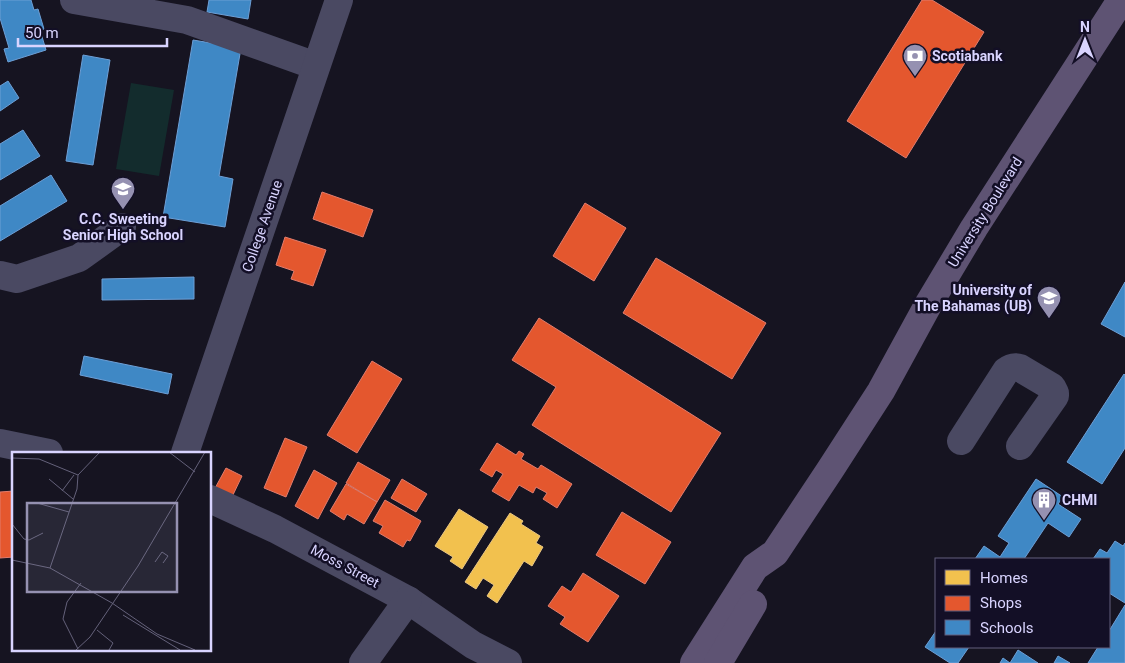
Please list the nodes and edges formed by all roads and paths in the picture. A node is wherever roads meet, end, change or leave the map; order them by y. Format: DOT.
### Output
graph roads {
  1 [pos="74,0"];
  2 [pos="340,0"];
  3 [pos="1121,0"];
  4 [pos="316,66"];
  5 [pos="122,227"];
  6 [pos="0,275"];
  7 [pos="961,441"];
  8 [pos="0,443"];
  9 [pos="1020,446"];
  10 [pos="44,452"];
  11 [pos="184,452"];
  12 [pos="211,499"];
  13 [pos="774,553"];
  14 [pos="408,600"];
  15 [pos="482,654"];
  16 [pos="363,663"];
  17 [pos="508,663"];
  18 [pos="694,663"];
  19 [pos="718,663"];
  1 -- 4 [label="street"];
  2 -- 4 [label="street, College Avenue"];
  3 -- 13 [label="main road, University Boulevard"];
  4 -- 11 [label="street, College Avenue"];
  5 -- 6 [label="street"];
  7 -- 9 [label="street"];
  8 -- 10 [label="street"];
  12 -- 14 [label="street, Moss Street"];
  13 -- 18 [label="main road, University Boulevard"];
  13 -- 19 [label="main road, University Boulevard"];
  14 -- 15 [label="street, Moss Street"];
  14 -- 16 [label="street"];
  15 -- 17 [label="street, Moss Street"];
}
